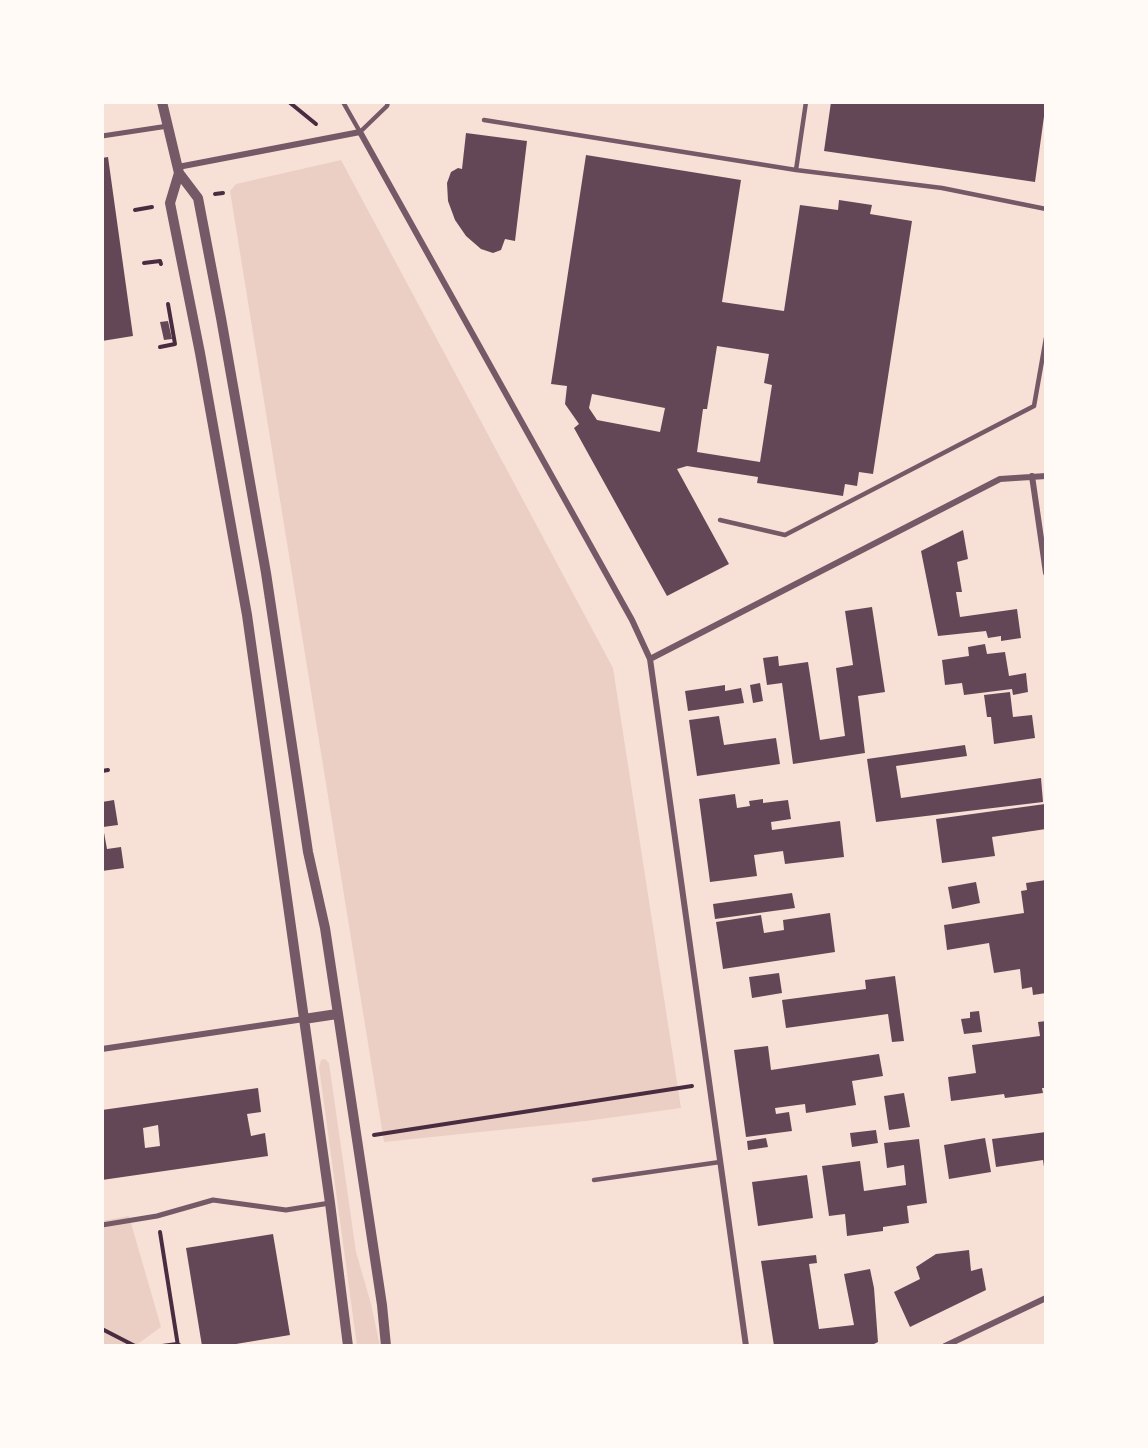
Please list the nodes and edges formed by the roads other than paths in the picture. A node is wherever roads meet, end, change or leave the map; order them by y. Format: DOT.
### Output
graph roads {
  1 [pos="162,102"];
  2 [pos="343,102"];
  3 [pos="388,102"];
  4 [pos="806,102"];
  5 [pos="484,120"];
  6 [pos="168,126"];
  7 [pos="360,132"];
  8 [pos="102,136"];
  9 [pos="178,170"];
  10 [pos="796,170"];
  11 [pos="1046,209"];
  12 [pos="1046,339"];
  13 [pos="1032,476"];
  14 [pos="1046,476"];
  15 [pos="720,520"];
  16 [pos="1046,573"];
  17 [pos="650,659"];
  18 [pos="337,1014"];
  19 [pos="304,1018"];
  20 [pos="102,1049"];
  21 [pos="720,1162"];
  22 [pos="594,1180"];
  23 [pos="330,1203"];
  24 [pos="102,1225"];
  25 [pos="1046,1298"];
  26 [pos="348,1346"];
  27 [pos="386,1346"];
  28 [pos="746,1346"];
  29 [pos="945,1346"];
  1 -- 6 [label="street"];
  2 -- 7 [label="lane"];
  3 -- 7 [label="lane"];
  4 -- 10 [label="lane"];
  5 -- 10 [label="lane"];
  6 -- 8 [label="street"];
  6 -- 9 [label="street"];
  7 -- 9 [label="street"];
  7 -- 17 [label="street"];
  9 -- 18 [label="street"];
  9 -- 19 [label="street"];
  10 -- 11 [label="lane"];
  12 -- 15 [label="lane"];
  13 -- 14 [label="street"];
  13 -- 16 [label="street"];
  13 -- 17 [label="street"];
  17 -- 21 [label="street"];
  18 -- 19 [label="street"];
  18 -- 27 [label="street"];
  19 -- 20 [label="street"];
  19 -- 23 [label="street"];
  21 -- 22 [label="lane"];
  21 -- 28 [label="street"];
  23 -- 24 [label="street"];
  23 -- 26 [label="street"];
  25 -- 29 [label="street"];
}
